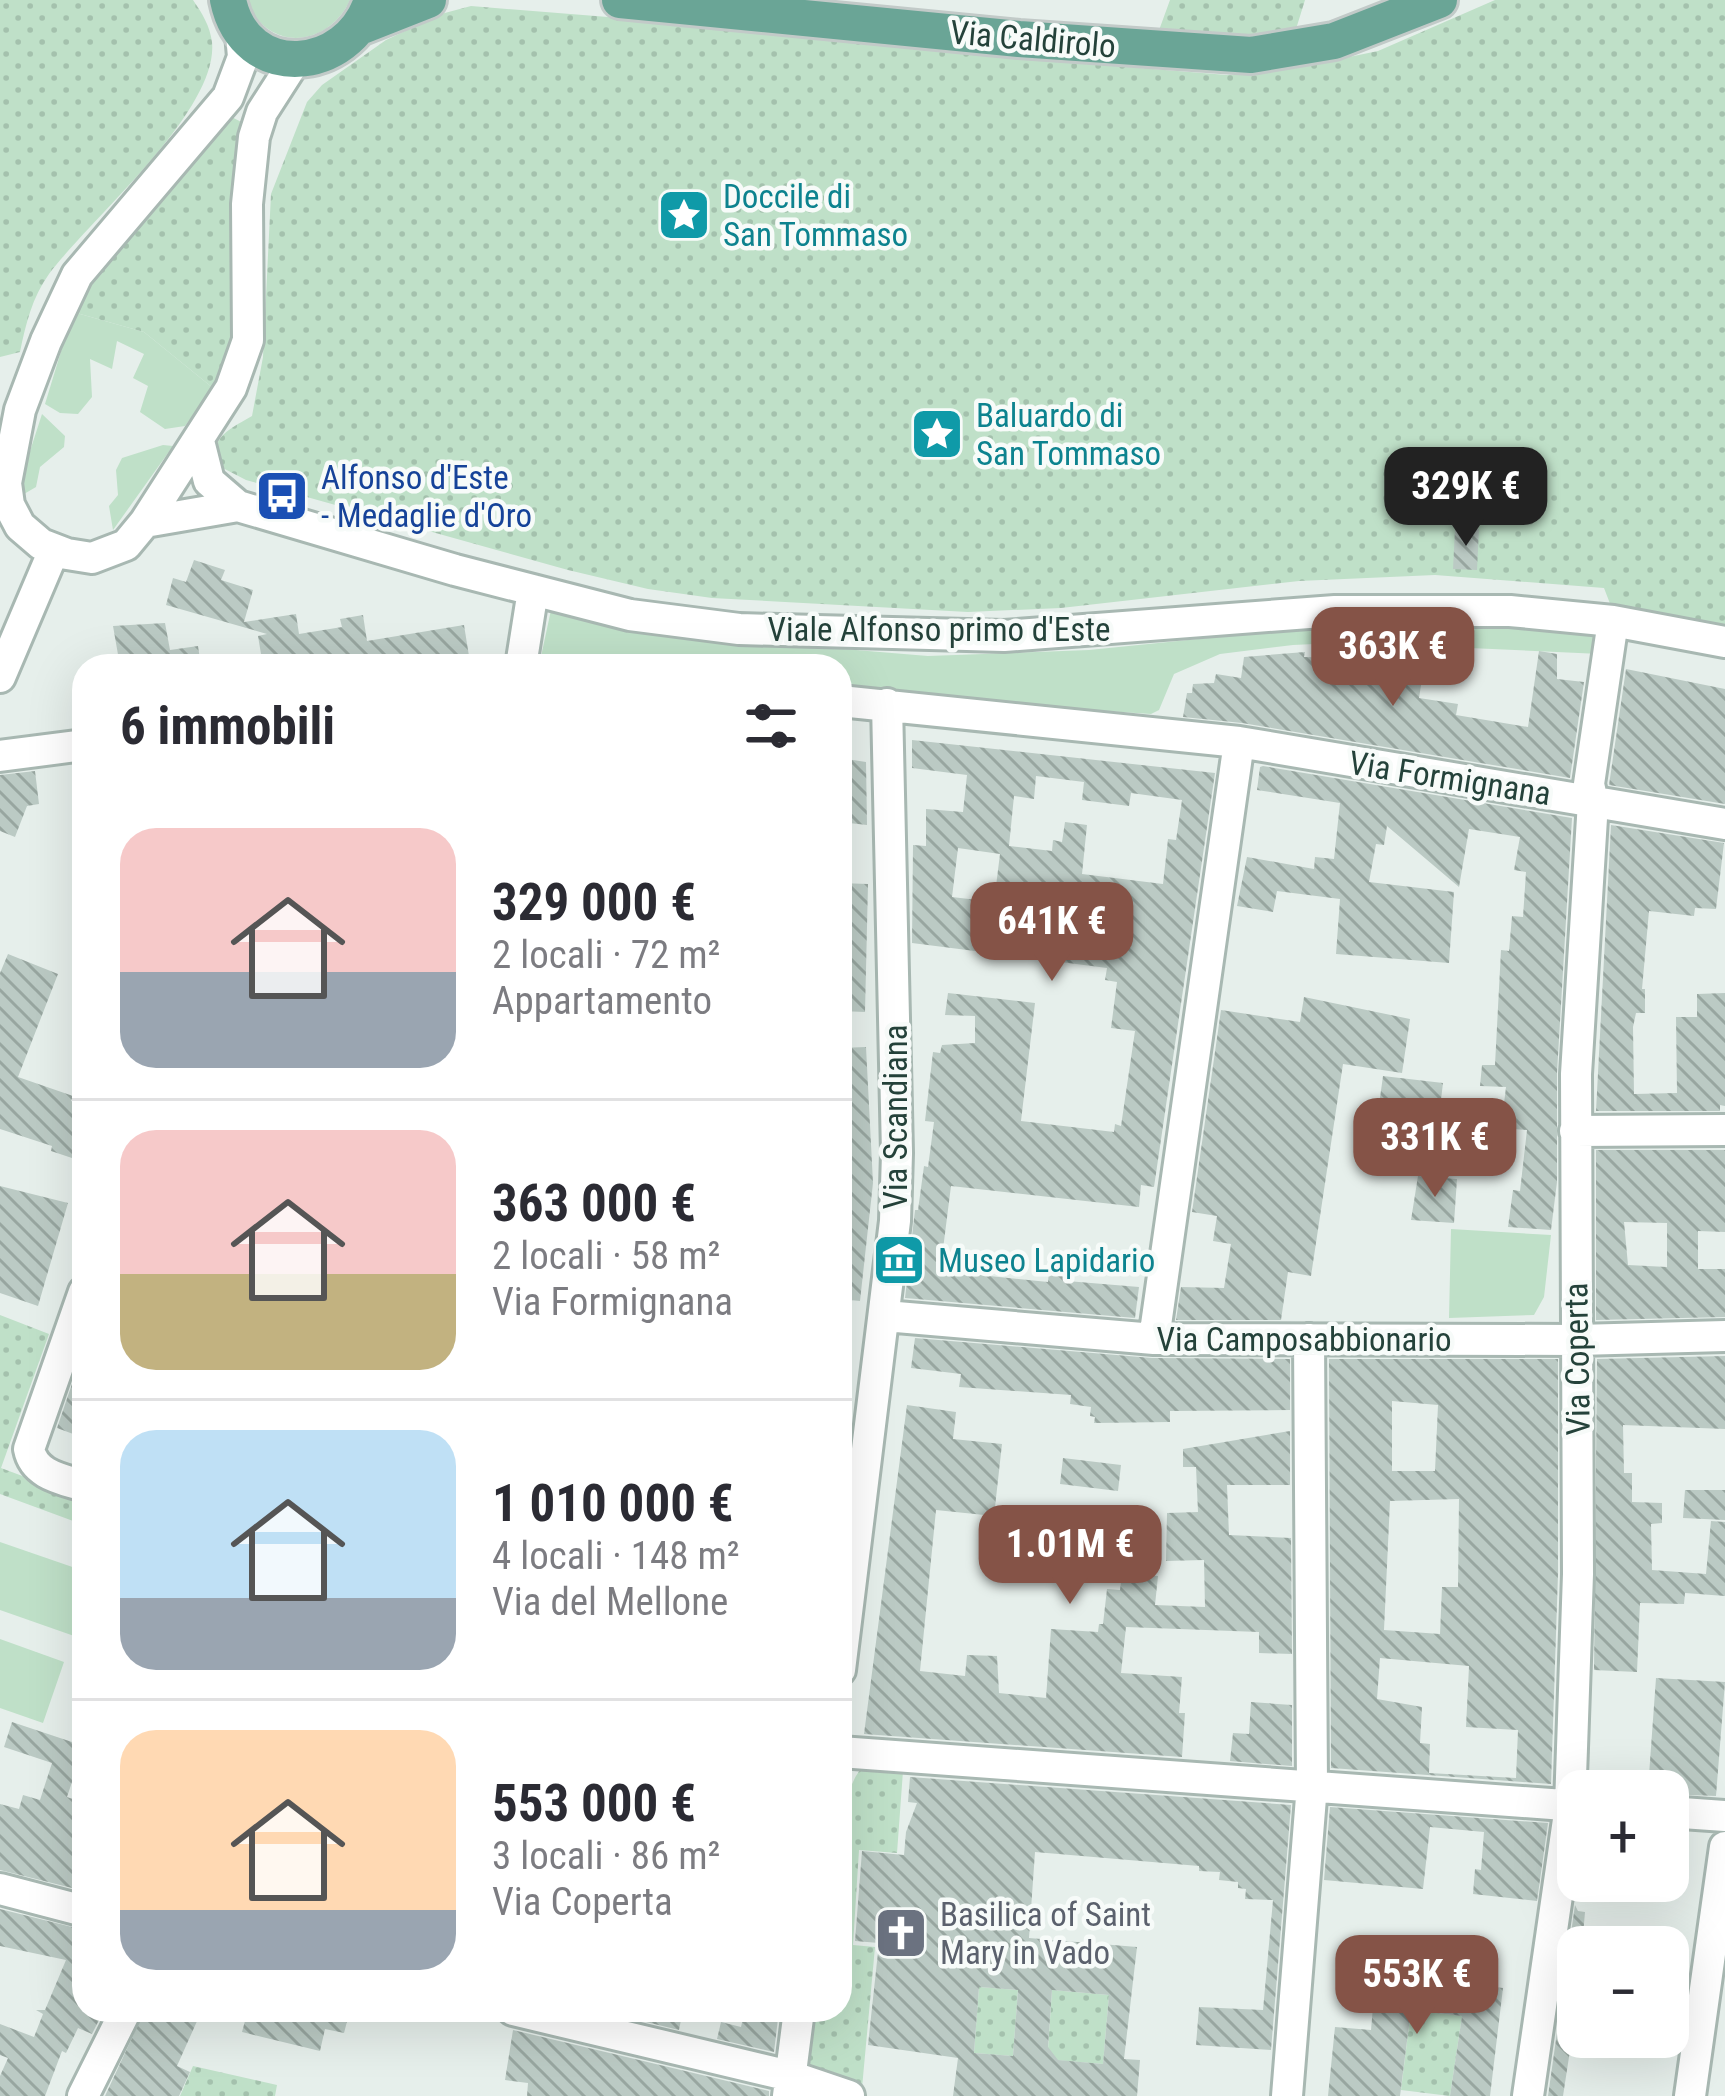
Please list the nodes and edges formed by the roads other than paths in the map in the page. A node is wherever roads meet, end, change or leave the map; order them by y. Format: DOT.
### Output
graph roads {
  1 [pos="428,0"];
  2 [pos="620,0"];
  3 [pos="1439,0"];
  4 [pos="759,5"];
  5 [pos="367,13"];
  6 [pos="235,17"];
  7 [pos="296,59"];
  8 [pos="34,370"];
  9 [pos="0,379"];
  10 [pos="199,441"];
  11 [pos="5,442"];
  12 [pos="238,506"];
  13 [pos="146,522"];
  14 [pos="54,550"];
  15 [pos="533,590"];
  16 [pos="1613,621"];
  17 [pos="1725,642"];
  18 [pos="523,654"];
  19 [pos="0,676"];
  20 [pos="852,702"];
  21 [pos="887,704"];
  22 [pos="1239,742"];
  23 [pos="72,747"];
  24 [pos="0,756"];
  25 [pos="1593,802"];
  26 [pos="1725,824"];
  27 [pos="1725,1130"];
  28 [pos="1575,1131"];
  29 [pos="885,1316"];
  30 [pos="72,1326"];
  31 [pos="1725,1336"];
  32 [pos="1154,1339"];
  33 [pos="1309,1339"];
  34 [pos="1579,1340"];
  35 [pos="72,1482"];
  36 [pos="852,1576"];
  37 [pos="852,1753"];
  38 [pos="1574,1770"];
  39 [pos="1312,1785"];
  40 [pos="1557,1805"];
  41 [pos="1689,1813"];
  42 [pos="1725,1816"];
  43 [pos="1724,1860"];
  44 [pos="0,1888"];
  45 [pos="1559,1902"];
  46 [pos="72,1908"];
  47 [pos="119,2022"];
  48 [pos="557,2022"];
  49 [pos="797,2022"];
  50 [pos="789,2086"];
  51 [pos="83,2096"];
  52 [pos="850,2096"];
  53 [pos="1287,2096"];
  54 [pos="1528,2096"];
  55 [pos="1690,2096"];
  1 -- 5 [label="main road"];
  2 -- 4 [label="main road, Via Caldirolo"];
  3 -- 4 [label="main road, Via Caldirolo"];
  5 -- 7 [label="main road"];
  6 -- 7 [label="main road"];
  6 -- 8 [label="street"];
  7 -- 10 [label="street"];
  8 -- 9 [label="street"];
  8 -- 11 [label="street"];
  10 -- 12 [label="street"];
  10 -- 13 [label="street"];
  11 -- 14 [label="street"];
  12 -- 13 [label="street"];
  12 -- 15 [label="street, Viale Alfonso primo d'Este"];
  13 -- 14 [label="street"];
  14 -- 19 [label="street"];
  15 -- 16 [label="street, Viale Alfonso primo d'Este"];
  15 -- 18 [label="street"];
  16 -- 17 [label="street, Viale Alfonso primo d'Este"];
  16 -- 25 [label="street, Via Coperta"];
  20 -- 21 [label="street, Via Formignana"];
  21 -- 22 [label="street, Via Formignana"];
  21 -- 29 [label="street, Via Scandiana"];
  22 -- 25 [label="street, Via Formignana"];
  22 -- 32 [label="street"];
  23 -- 24 [label="street"];
  25 -- 26 [label="street, Via Formignana"];
  25 -- 28 [label="street, Via Coperta"];
  27 -- 28 [label="street"];
  28 -- 34 [label="street, Via Coperta"];
  29 -- 32 [label="street, Via Camposabbionario"];
  29 -- 36 [label="street, Via Scandiana"];
  30 -- 35 [label="street"];
  31 -- 34 [label="street, Via Camposabbionario"];
  32 -- 33 [label="street, Via Camposabbionario"];
  33 -- 34 [label="street, Via Camposabbionario"];
  33 -- 39 [label="street"];
  34 -- 38 [label="street, Via Coperta"];
  37 -- 39 [label="street"];
  39 -- 40 [label="street"];
  39 -- 53 [label="street"];
  41 -- 42 [label="street"];
  43 -- 55 [label="street"];
  44 -- 46 [label="street"];
  45 -- 54 [label="street, Via Coperta"];
  47 -- 51 [label="street"];
  48 -- 50 [label="street"];
  49 -- 50 [label="street"];
  50 -- 52 [label="street"];
}
